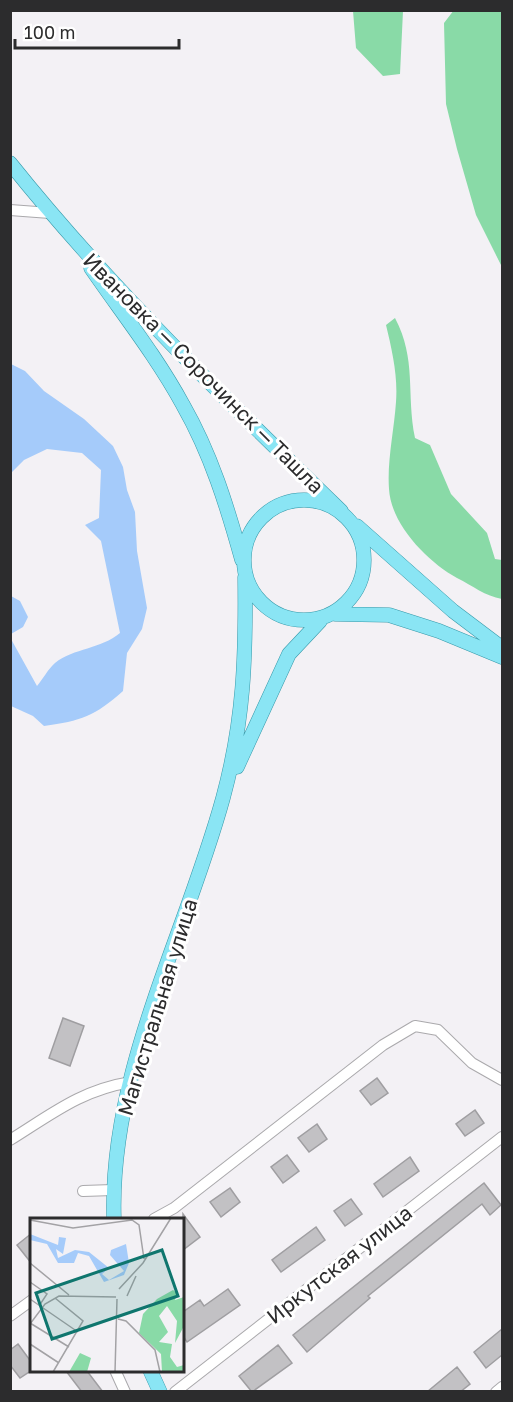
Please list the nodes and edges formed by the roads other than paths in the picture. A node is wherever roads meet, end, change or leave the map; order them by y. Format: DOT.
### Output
graph roads {
  1 [pos="10,163"];
  2 [pos="10,210"];
  3 [pos="50,213"];
  4 [pos="67,234"];
  5 [pos="346,516"];
  6 [pos="242,562"];
  7 [pos="245,577"];
  8 [pos="335,614"];
  9 [pos="320,621"];
  10 [pos="502,648"];
  11 [pos="502,657"];
  12 [pos="223,799"];
  13 [pos="502,1080"];
  14 [pos="131,1082"];
  15 [pos="502,1137"];
  16 [pos="10,1140"];
  17 [pos="113,1190"];
  18 [pos="82,1191"];
  19 [pos="114,1218"];
  20 [pos="156,1218"];
  21 [pos="30,1302"];
  22 [pos="10,1317"];
  23 [pos="115,1372"];
  24 [pos="150,1372"];
  25 [pos="502,1387"];
  26 [pos="125,1392"];
  27 [pos="160,1392"];
  28 [pos="175,1392"];
  29 [pos="496,1392"];
  1 -- 3 [label="main road, Ивановка — Сорочинск — Ташла"];
  2 -- 3 [label="street"];
  3 -- 4 [label="main road, Ивановка — Сорочинск — Ташла"];
  4 -- 5 [label="main road, Ивановка — Сорочинск — Ташла"];
  4 -- 6 [label="main road, Ивановка — Сорочинск — Ташла"];
  5 -- 6 [label="main road, Ивановка — Сорочинск — Ташла"];
  5 -- 8 [label="main road, Ивановка — Сорочинск — Ташла"];
  5 -- 10 [label="main road"];
  6 -- 7 [label="main road, Ивановка — Сорочинск — Ташла"];
  7 -- 9 [label="main road, Ивановка — Сорочинск — Ташла"];
  7 -- 12 [label="main road, Магистральная улица"];
  8 -- 9 [label="main road, Ивановка — Сорочинск — Ташла"];
  8 -- 11 [label="main road"];
  9 -- 12 [label="main road, Магистральная улица"];
  12 -- 14 [label="main road, Магистральная улица"];
  13 -- 20 [label="street"];
  14 -- 16 [label="street"];
  14 -- 17 [label="main road, Магистральная улица"];
  15 -- 28 [label="street, Иркутская улица"];
  17 -- 18 [label="street"];
  17 -- 19 [label="main road, Магистральная улица"];
  21 -- 22 [label="street"];
  23 -- 26 [label="street"];
  24 -- 27 [label="main road"];
  25 -- 29 [label="street"];
}
